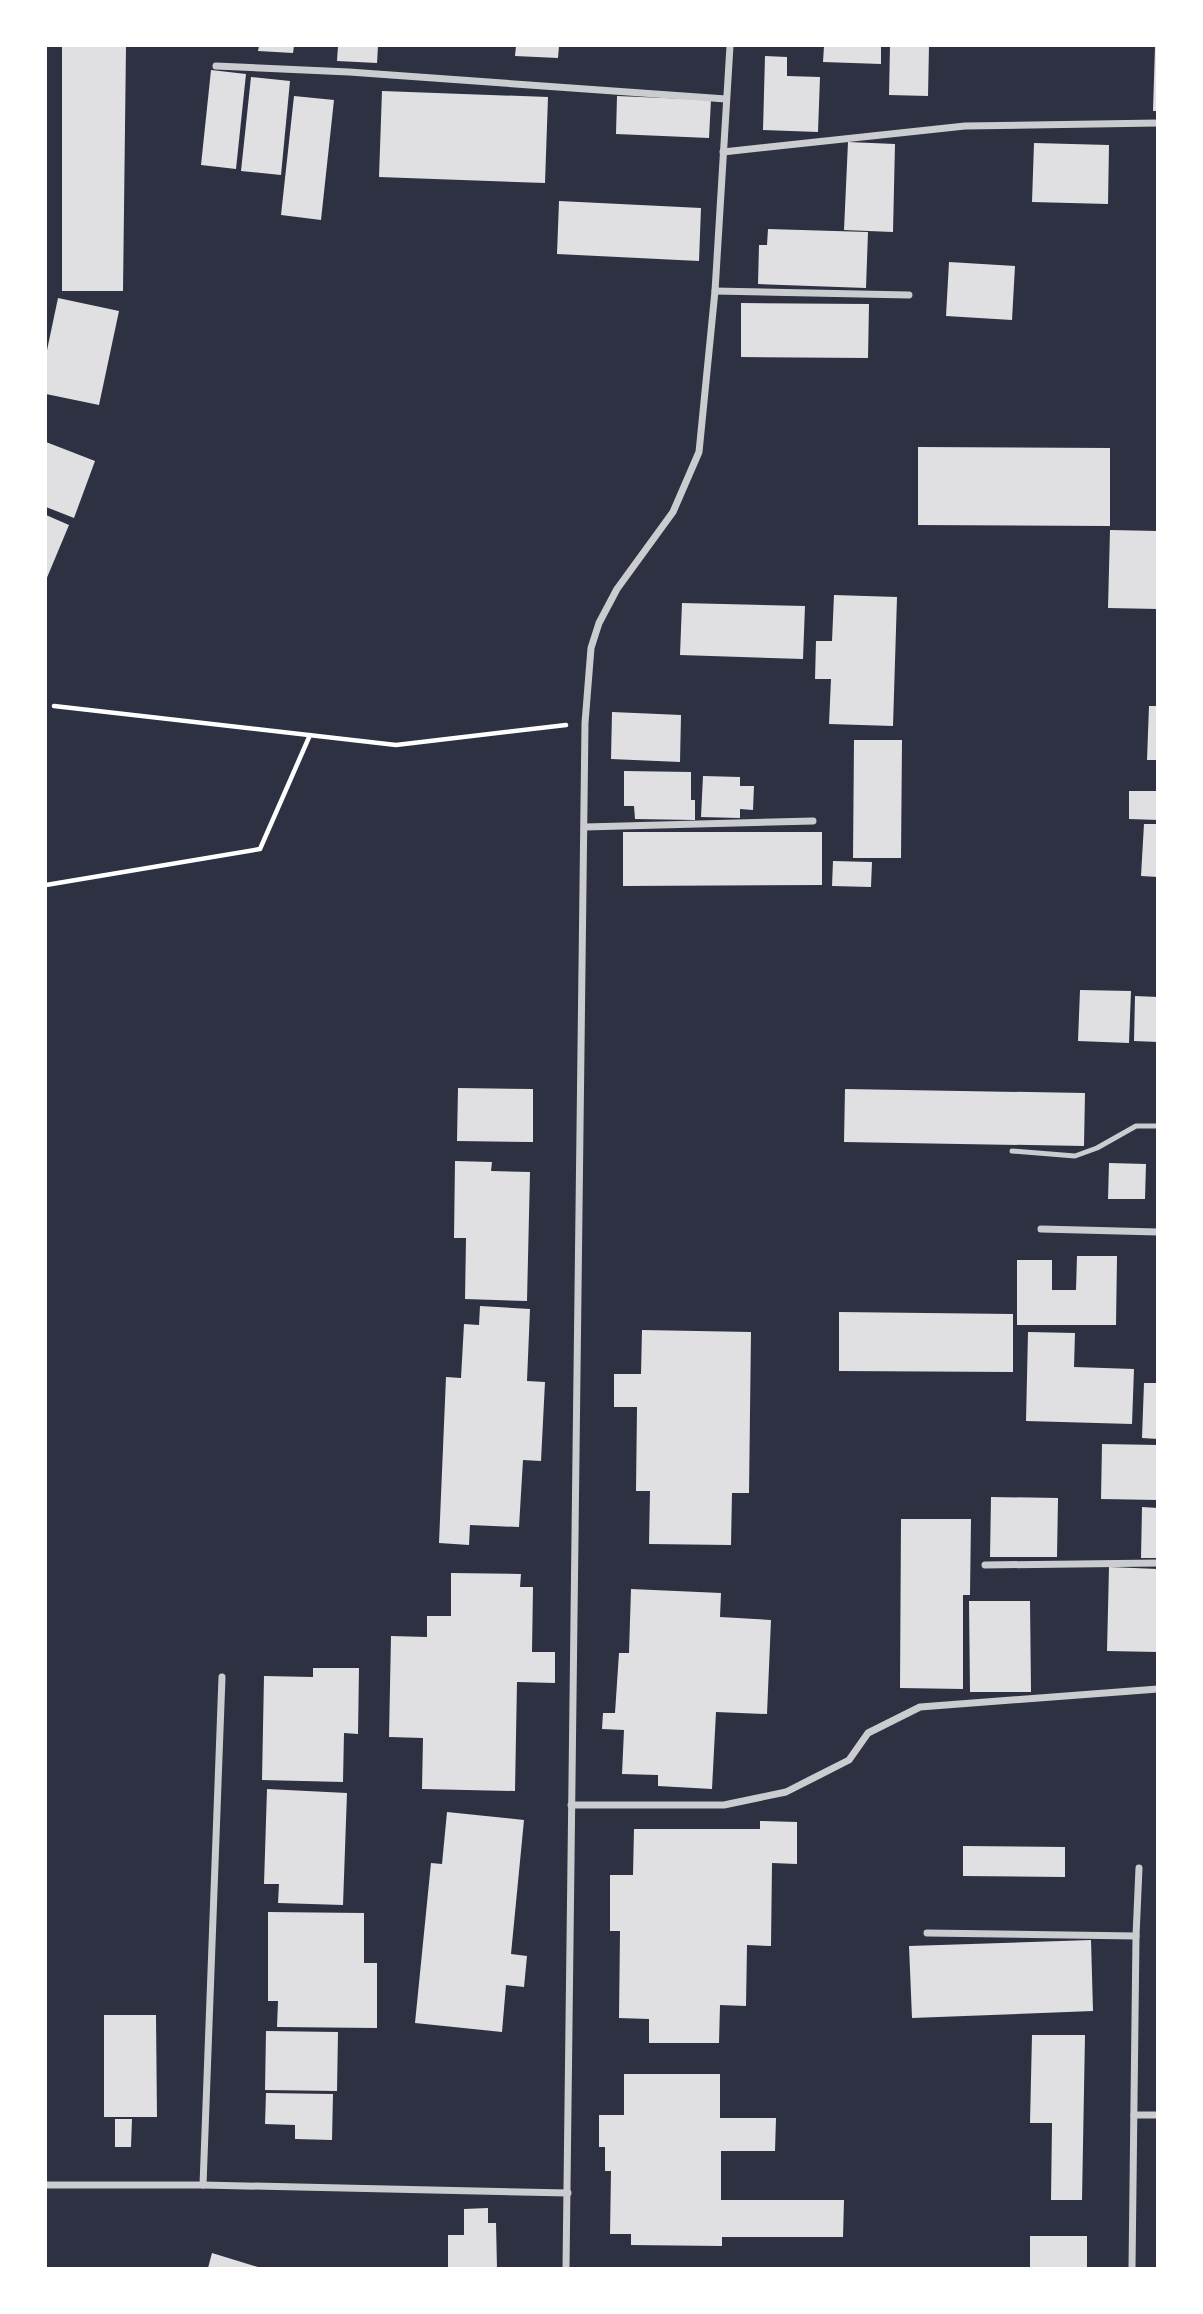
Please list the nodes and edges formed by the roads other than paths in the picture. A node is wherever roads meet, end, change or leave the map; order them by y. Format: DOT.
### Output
graph roads {
  1 [pos="730,46"];
  2 [pos="216,66"];
  3 [pos="726,99"];
  4 [pos="1157,123"];
  5 [pos="723,152"];
  6 [pos="715,291"];
  7 [pos="909,295"];
  8 [pos="813,821"];
  9 [pos="585,827"];
  10 [pos="1157,1126"];
  11 [pos="1012,1151"];
  12 [pos="1041,1229"];
  13 [pos="1157,1232"];
  14 [pos="1157,1563"];
  15 [pos="985,1565"];
  16 [pos="222,1677"];
  17 [pos="1157,1689"];
  18 [pos="571,1805"];
  19 [pos="1139,1868"];
  20 [pos="927,1933"];
  21 [pos="1136,1936"];
  22 [pos="1134,2115"];
  23 [pos="1157,2115"];
  24 [pos="46,2185"];
  25 [pos="203,2185"];
  26 [pos="568,2193"];
  27 [pos="566,2269"];
  28 [pos="1132,2269"];
  1 -- 3 [label="street"];
  2 -- 3 [label="street"];
  3 -- 5 [label="street"];
  4 -- 5 [label="street"];
  5 -- 6 [label="street"];
  6 -- 7 [label="street"];
  6 -- 9 [label="street"];
  8 -- 9 [label="street"];
  9 -- 18 [label="street"];
  10 -- 11 [label="lane"];
  12 -- 13 [label="street"];
  14 -- 15 [label="street"];
  16 -- 25 [label="street"];
  17 -- 18 [label="street"];
  18 -- 26 [label="street"];
  19 -- 21 [label="street"];
  20 -- 21 [label="street"];
  21 -- 22 [label="street"];
  22 -- 23 [label="street"];
  22 -- 28 [label="street"];
  24 -- 25 [label="street"];
  25 -- 26 [label="street"];
  26 -- 27 [label="street"];
}
